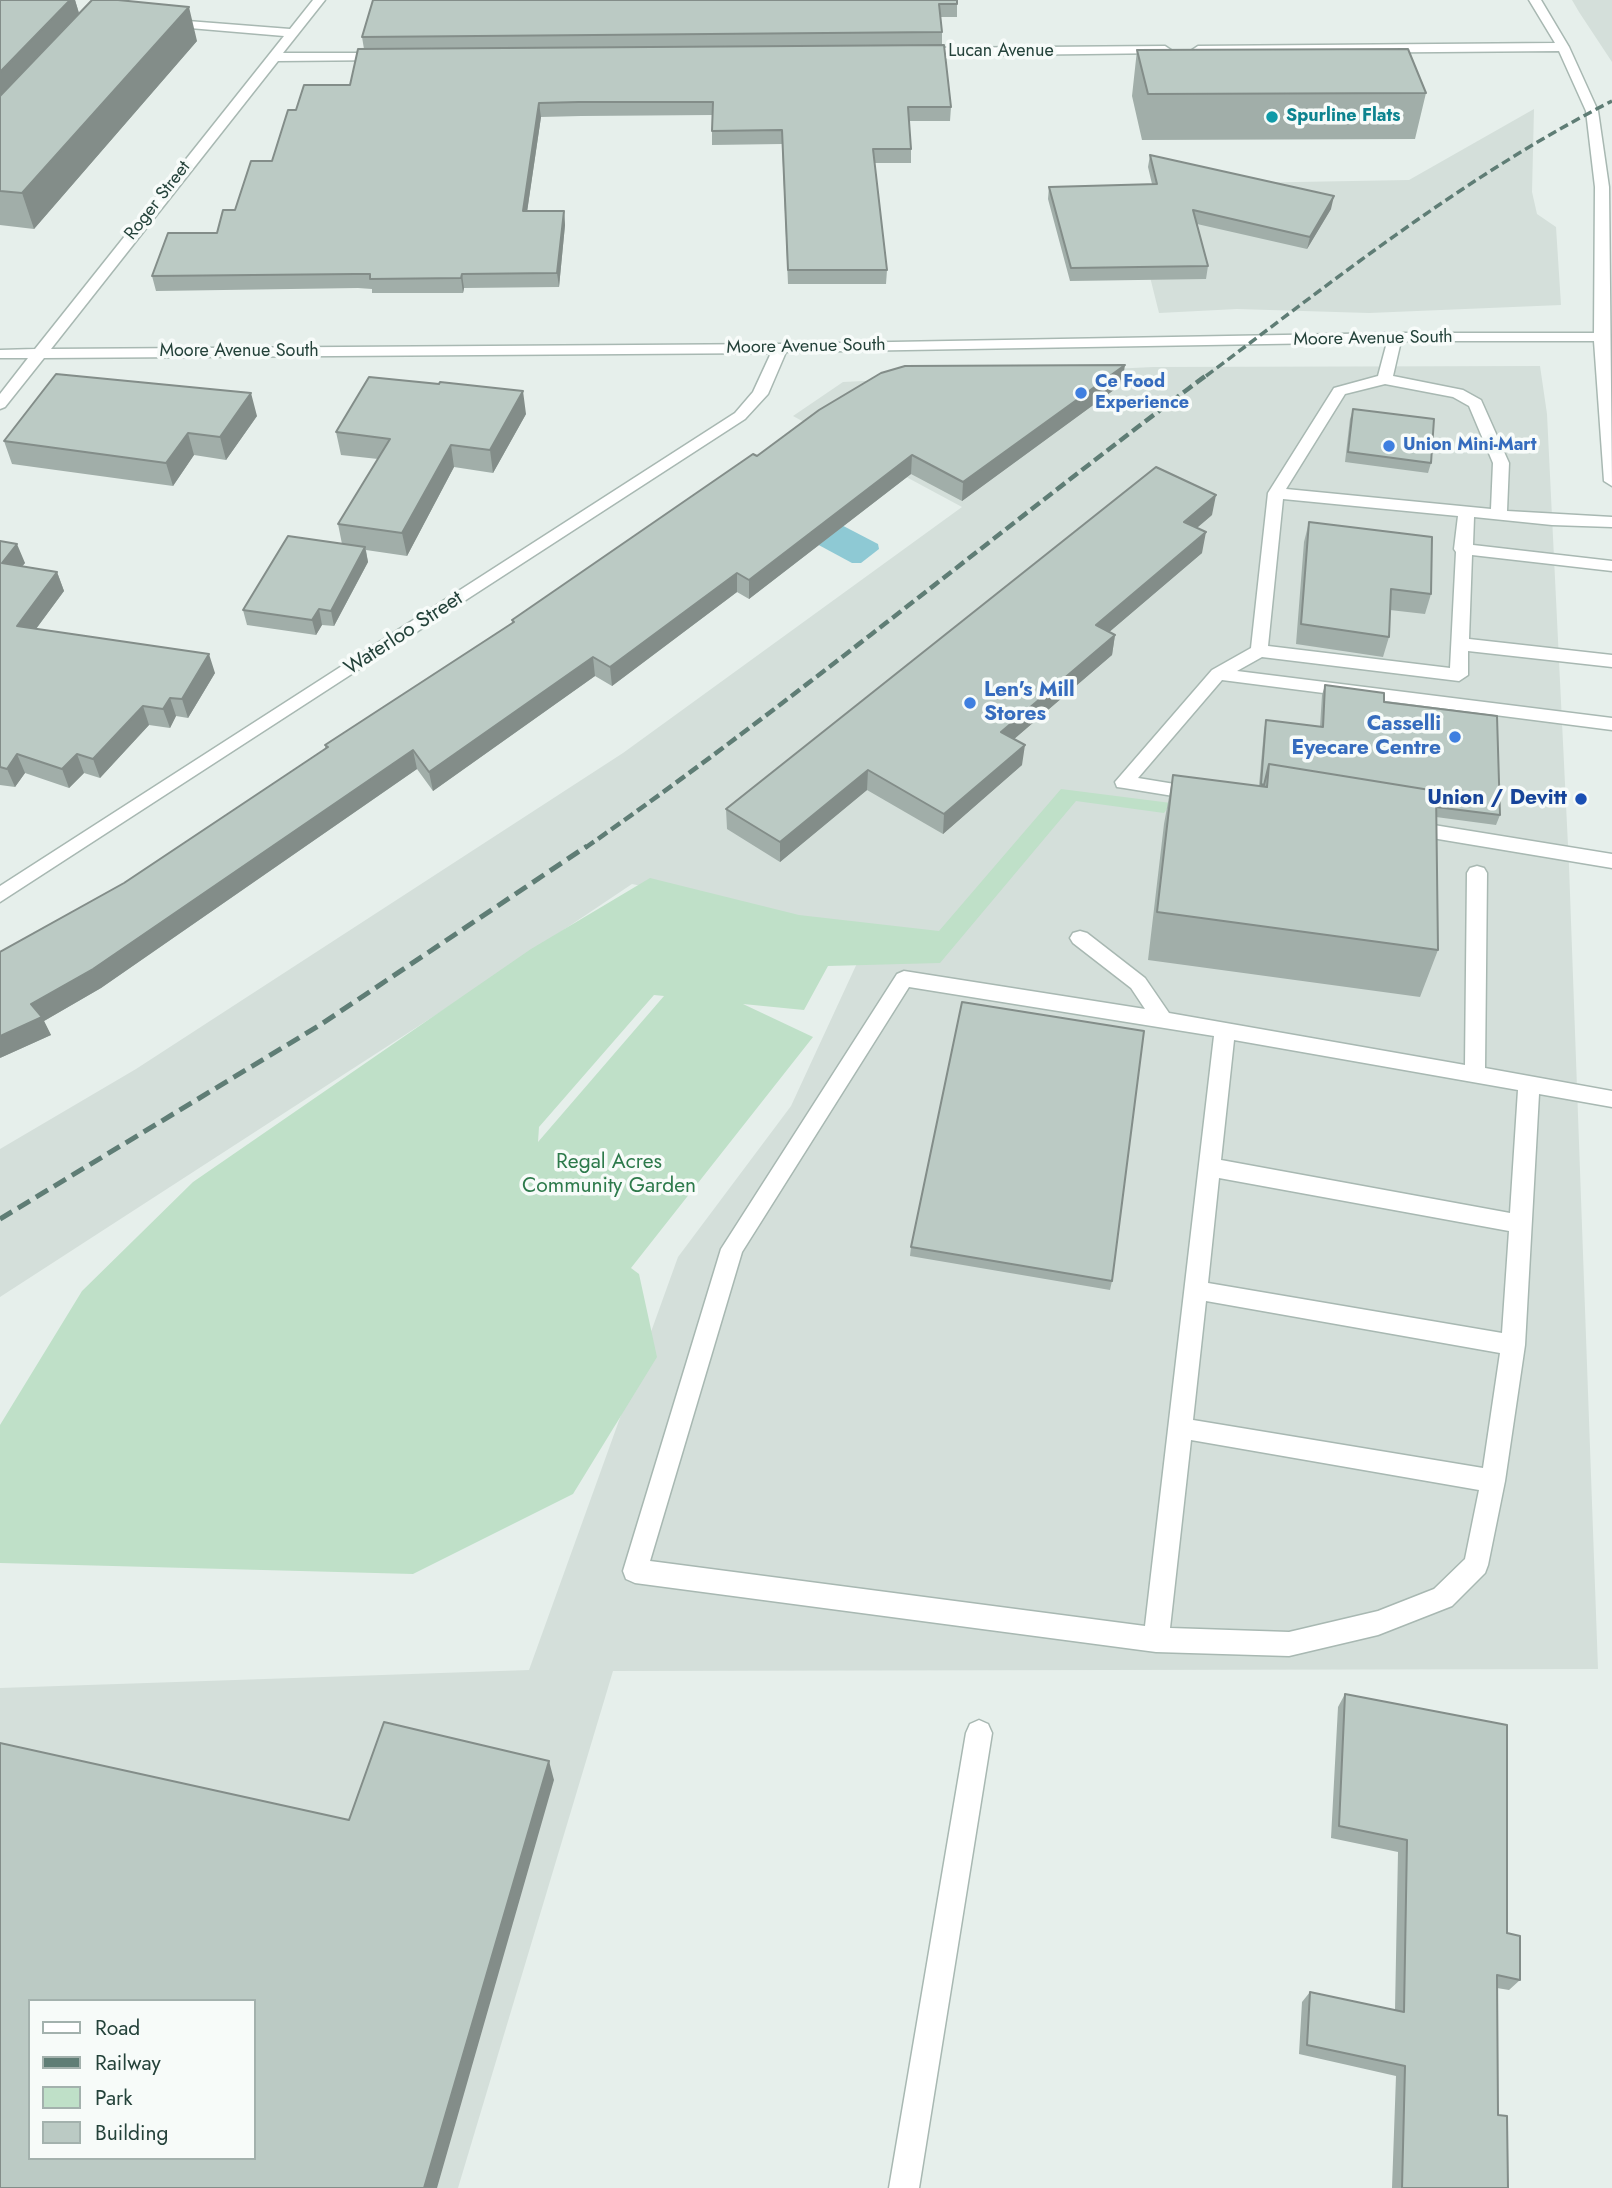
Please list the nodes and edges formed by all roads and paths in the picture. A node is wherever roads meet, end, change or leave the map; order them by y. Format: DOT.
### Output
graph roads {
  1 [pos="319,0"];
  2 [pos="1535,0"];
  3 [pos="147,20"];
  4 [pos="291,33"];
  5 [pos="1563,47"];
  6 [pos="905,52"];
  7 [pos="272,57"];
  8 [pos="394,57"];
  9 [pos="1395,337"];
  10 [pos="1607,338"];
  11 [pos="780,348"];
  12 [pos="0,354"];
  13 [pos="39,354"];
  14 [pos="1385,379"];
  15 [pos="0,404"];
  16 [pos="1612,481"];
  17 [pos="1276,493"];
  18 [pos="1466,510"];
  19 [pos="1499,514"];
  20 [pos="1612,522"];
  21 [pos="1462,550"];
  22 [pos="1612,566"];
  23 [pos="1460,644"];
  24 [pos="1259,651"];
  25 [pos="1612,661"];
  26 [pos="1218,674"];
  27 [pos="1612,724"];
  28 [pos="1220,797"];
  29 [pos="1384,824"];
  30 [pos="1612,861"];
  31 [pos="1477,873"];
  32 [pos="0,895"];
  33 [pos="1080,938"];
  34 [pos="1163,1021"];
  35 [pos="1225,1030"];
  36 [pos="1475,1074"];
  37 [pos="1529,1084"];
  38 [pos="1612,1099"];
  39 [pos="1209,1167"];
  40 [pos="1520,1224"];
  41 [pos="1195,1290"];
  42 [pos="1513,1345"];
  43 [pos="1180,1428"];
  44 [pos="1493,1481"];
  45 [pos="1156,1640"];
  46 [pos="979,1733"];
  47 [pos="904,2188"];
  1 -- 4 [label="street, Roger Street"];
  2 -- 5 [label="street"];
  3 -- 4 [label="street"];
  4 -- 7 [label="street, Roger Street"];
  5 -- 6 [label="street, Lucan Avenue"];
  5 -- 10 [label="street"];
  7 -- 8 [label="street"];
  7 -- 13 [label="street, Roger Street"];
  9 -- 10 [label="street, Moore Avenue South"];
  9 -- 11 [label="street, Moore Avenue South"];
  9 -- 14 [label="street"];
  10 -- 16 [label="street"];
  11 -- 13 [label="street, Moore Avenue South"];
  11 -- 32 [label="street, Waterloo Street"];
  12 -- 13 [label="street, Moore Avenue South"];
  13 -- 15 [label="street, Roger Street"];
  14 -- 17 [label="street"];
  14 -- 19 [label="street"];
  17 -- 18 [label="street"];
  17 -- 24 [label="street"];
  18 -- 19 [label="street"];
  18 -- 21 [label="street"];
  19 -- 20 [label="street"];
  21 -- 22 [label="street"];
  21 -- 23 [label="street"];
  23 -- 24 [label="street"];
  23 -- 25 [label="street"];
  24 -- 26 [label="street"];
  26 -- 27 [label="street"];
  26 -- 28 [label="street"];
  29 -- 30 [label="street"];
  31 -- 36 [label="street"];
  33 -- 34 [label="street"];
  34 -- 35 [label="street"];
  34 -- 45 [label="street"];
  35 -- 36 [label="street"];
  35 -- 39 [label="street"];
  36 -- 37 [label="street"];
  37 -- 38 [label="street"];
  37 -- 40 [label="street"];
  39 -- 40 [label="street"];
  39 -- 41 [label="street"];
  40 -- 42 [label="street"];
  41 -- 42 [label="street"];
  41 -- 43 [label="street"];
  42 -- 44 [label="street"];
  43 -- 44 [label="street"];
  43 -- 45 [label="street"];
  44 -- 45 [label="street"];
  46 -- 47 [label="street"];
}
